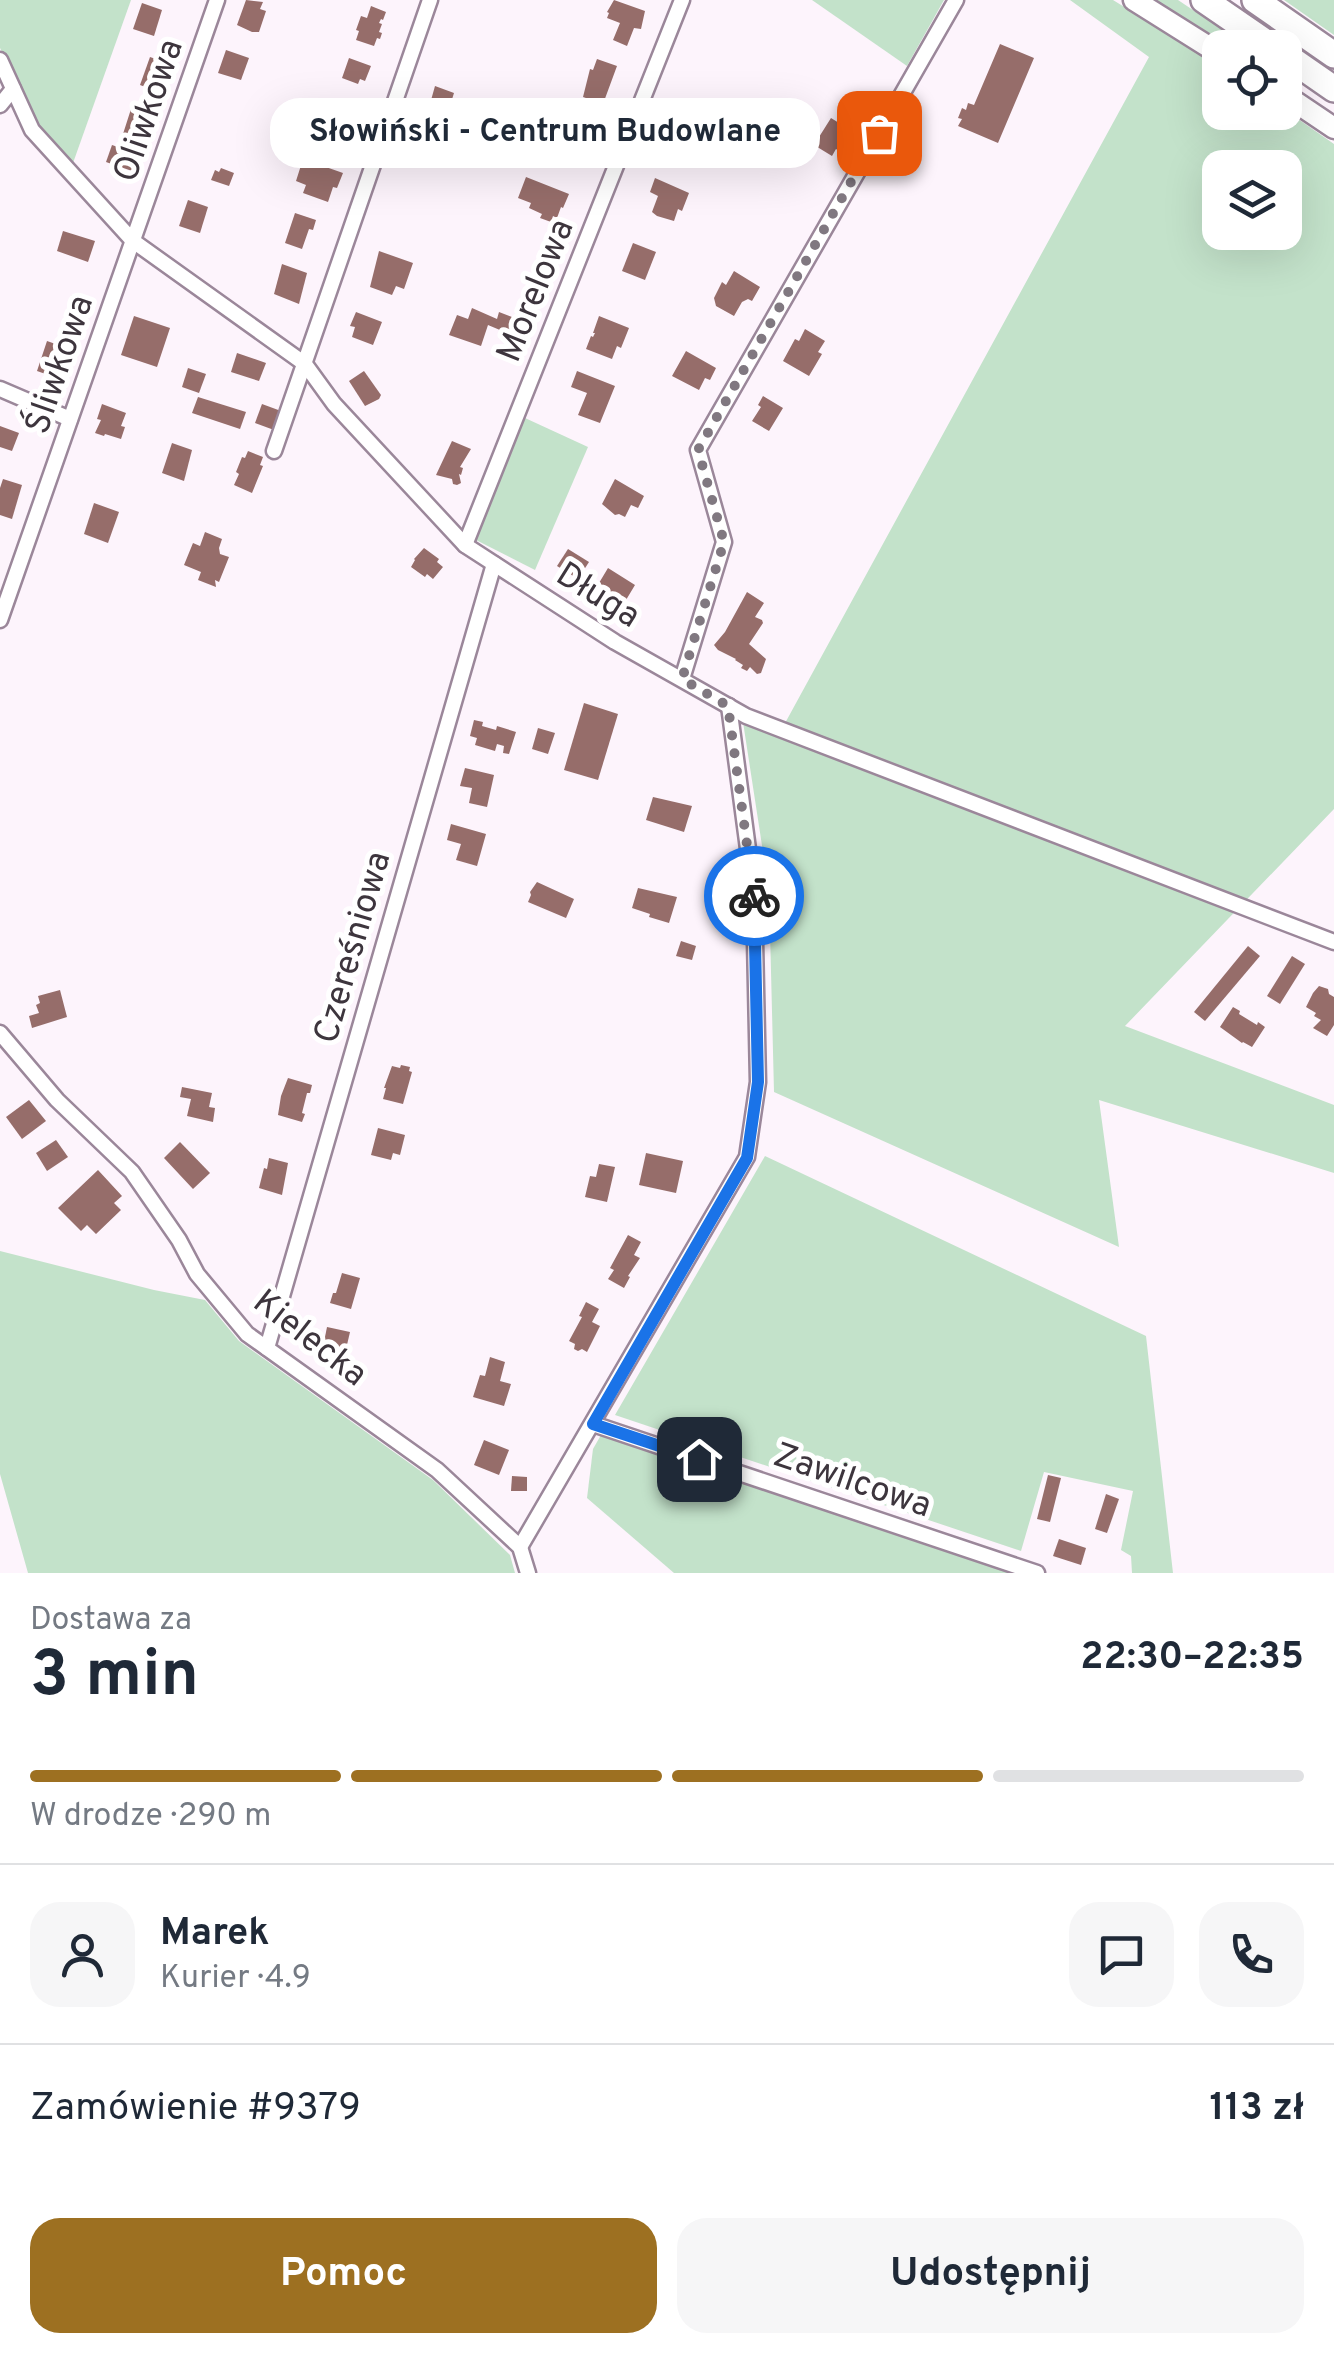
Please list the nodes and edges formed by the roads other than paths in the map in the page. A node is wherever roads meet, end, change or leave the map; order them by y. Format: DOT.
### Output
graph roads {
  1 [pos="217,0"];
  2 [pos="430,0"];
  3 [pos="682,0"];
  4 [pos="956,0"];
  5 [pos="1134,0"];
  6 [pos="1204,0"];
  7 [pos="1255,0"];
  8 [pos="1248,30"];
  9 [pos="1202,43"];
  10 [pos="1334,55"];
  11 [pos="0,60"];
  12 [pos="1302,67"];
  13 [pos="13,88"];
  14 [pos="1334,89"];
  15 [pos="0,105"];
  16 [pos="1302,106"];
  17 [pos="1334,128"];
  18 [pos="133,241"];
  19 [pos="305,364"];
  20 [pos="0,389"];
  21 [pos="70,419"];
  22 [pos="274,451"];
  23 [pos="465,546"];
  24 [pos="494,564"];
  25 [pos="0,620"];
  26 [pos="682,679"];
  27 [pos="728,706"];
  28 [pos="1334,942"];
  29 [pos="0,1034"];
  30 [pos="267,1348"];
  31 [pos="593,1424"];
  32 [pos="520,1548"];
  33 [pos="528,1573"];
  34 [pos="1037,1573"];
  1 -- 18 [label="street, Oliwkowa"];
  2 -- 19 [label="street"];
  3 -- 23 [label="street, Morelowa"];
  4 -- 26 [label="street"];
  5 -- 9 [label="street"];
  6 -- 8 [label="highway"];
  7 -- 10 [label="highway"];
  11 -- 13 [label="street, Długa"];
  12 -- 14 [label="highway"];
  13 -- 15 [label="street"];
  13 -- 18 [label="street, Długa"];
  16 -- 17 [label="street"];
  18 -- 19 [label="street, Długa"];
  18 -- 21 [label="street, Śliwkowa"];
  19 -- 22 [label="street"];
  19 -- 23 [label="street, Długa"];
  20 -- 21 [label="street"];
  21 -- 25 [label="street, Śliwkowa"];
  23 -- 24 [label="street, Długa"];
  24 -- 26 [label="street, Długa"];
  24 -- 30 [label="street, Czereśniowa"];
  26 -- 27 [label="street, Długa"];
  27 -- 28 [label="street, Długa"];
  27 -- 31 [label="street"];
  29 -- 30 [label="street, Kielecka"];
  30 -- 32 [label="street, Kielecka"];
  31 -- 32 [label="street"];
  31 -- 34 [label="street, Zawilcowa"];
  32 -- 33 [label="street, Kielecka"];
}
